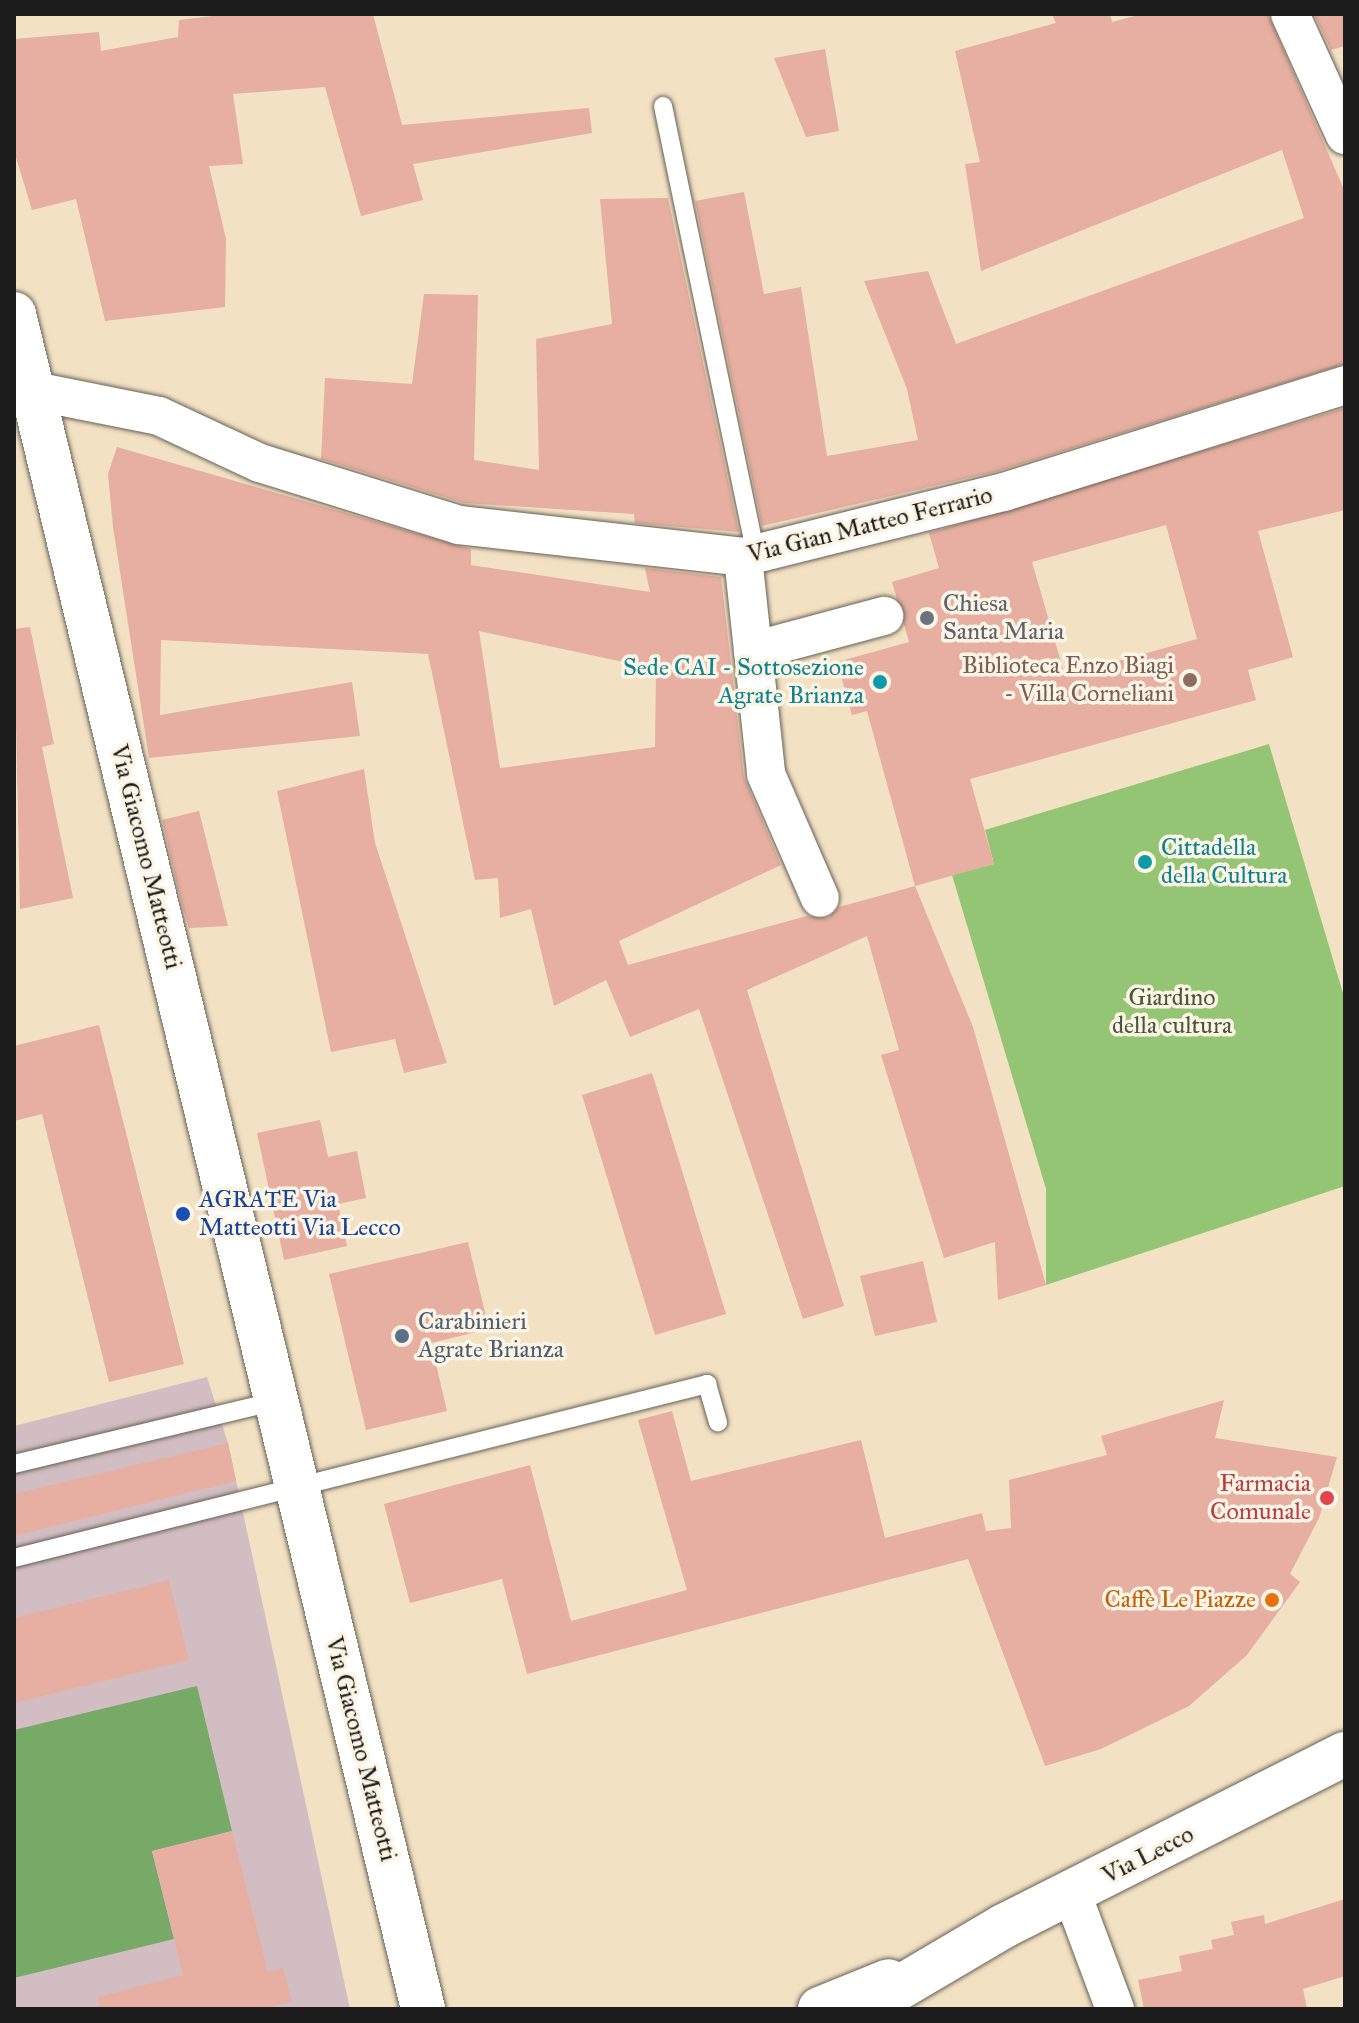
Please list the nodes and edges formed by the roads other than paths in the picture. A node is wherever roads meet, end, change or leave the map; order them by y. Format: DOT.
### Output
graph roads {
  1 [pos="1290,14"];
  2 [pos="663,106"];
  3 [pos="1345,135"];
  4 [pos="14,315"];
  5 [pos="1345,385"];
  6 [pos="34,391"];
  7 [pos="749,556"];
  8 [pos="884,616"];
  9 [pos="753,651"];
  10 [pos="820,898"];
  11 [pos="277,1401"];
  12 [pos="718,1422"];
  13 [pos="14,1464"];
  14 [pos="298,1488"];
  15 [pos="14,1558"];
  16 [pos="1345,1754"];
  17 [pos="1072,1894"];
  18 [pos="410,1954"];
  19 [pos="950,1955"];
  20 [pos="423,2009"];
  21 [pos="435,2009"];
  22 [pos="820,2009"];
  23 [pos="863,2009"];
  24 [pos="1115,2009"];
  1 -- 3 [label="street"];
  2 -- 7 [label="lane"];
  4 -- 6 [label="street, Via Giacomo Matteotti"];
  5 -- 7 [label="street, Via Gian Matteo Ferrario"];
  6 -- 7 [label="street, Via Gian Matteo Ferrario"];
  6 -- 11 [label="street, Via Giacomo Matteotti"];
  7 -- 9 [label="street"];
  8 -- 9 [label="street"];
  9 -- 10 [label="street"];
  11 -- 13 [label="lane"];
  11 -- 14 [label="street, Via Giacomo Matteotti"];
  12 -- 14 [label="lane"];
  14 -- 15 [label="lane"];
  14 -- 18 [label="street, Via Giacomo Matteotti"];
  16 -- 17 [label="street, Via Lecco"];
  17 -- 19 [label="street, Via Lecco"];
  17 -- 24 [label="street"];
  18 -- 20 [label="street, Via Giacomo Matteotti"];
  18 -- 21 [label="street"];
  19 -- 22 [label="street, Via Lecco"];
  19 -- 23 [label="street, Via Lecco"];
}
